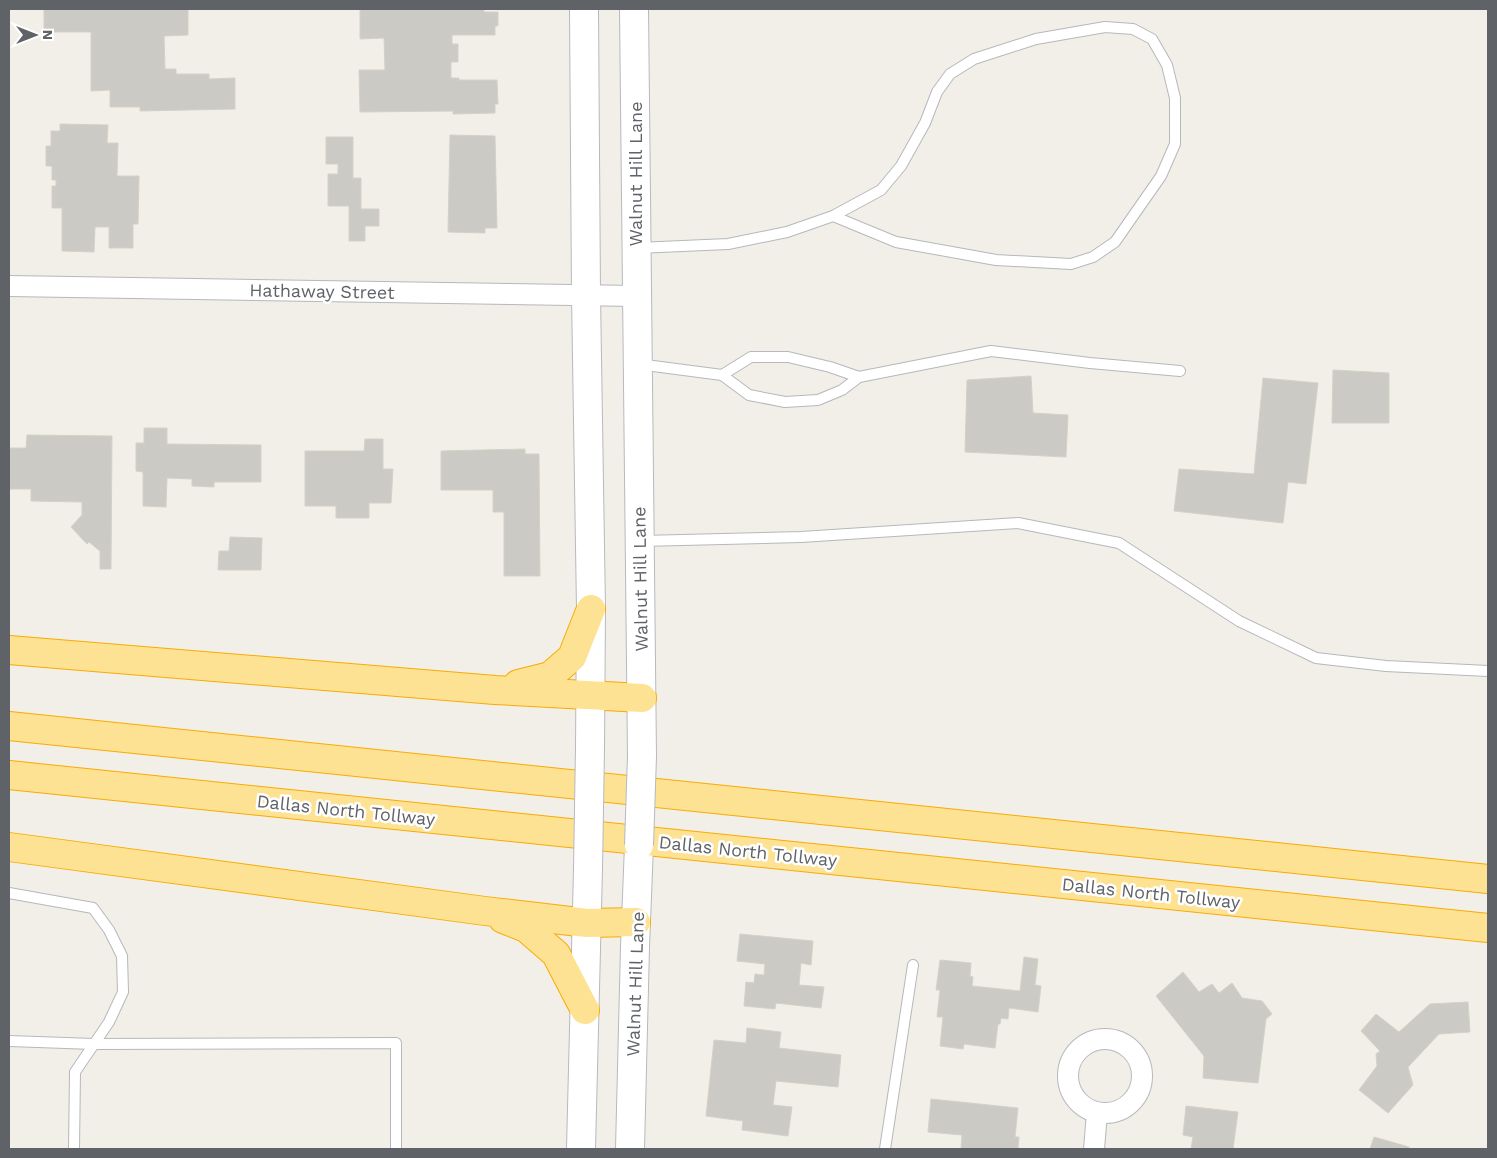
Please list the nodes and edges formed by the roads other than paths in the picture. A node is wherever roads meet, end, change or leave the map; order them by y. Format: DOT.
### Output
graph roads {
  1 [pos="584,9"];
  2 [pos="634,9"];
  3 [pos="833,216"];
  4 [pos="636,248"];
  5 [pos="9,286"];
  6 [pos="586,295"];
  7 [pos="636,296"];
  8 [pos="637,364"];
  9 [pos="1180,371"];
  10 [pos="722,375"];
  11 [pos="859,377"];
  12 [pos="640,541"];
  13 [pos="590,609"];
  14 [pos="9,650"];
  15 [pos="1488,671"];
  16 [pos="495,690"];
  17 [pos="590,695"];
  18 [pos="642,698"];
  19 [pos="9,726"];
  20 [pos="9,775"];
  21 [pos="9,847"];
  22 [pos="1488,879"];
  23 [pos="9,893"];
  24 [pos="485,911"];
  25 [pos="636,922"];
  26 [pos="587,923"];
  27 [pos="1488,928"];
  28 [pos="913,965"];
  29 [pos="584,1010"];
  30 [pos="9,1041"];
  31 [pos="94,1044"];
  32 [pos="1097,1113"];
  33 [pos="74,1149"];
  34 [pos="396,1149"];
  35 [pos="581,1149"];
  36 [pos="630,1149"];
  37 [pos="885,1149"];
  38 [pos="1094,1149"];
  1 -- 6 [label="main road"];
  2 -- 4 [label="main road, Walnut Hill Lane"];
  3 -- 3 [label="lane"];
  3 -- 4 [label="lane"];
  4 -- 7 [label="main road, Walnut Hill Lane"];
  5 -- 6 [label="street, Hathaway Street"];
  6 -- 7 [label="street, Hathaway Street"];
  6 -- 13 [label="main road"];
  7 -- 8 [label="main road, Walnut Hill Lane"];
  8 -- 10 [label="lane"];
  8 -- 12 [label="main road, Walnut Hill Lane"];
  9 -- 11 [label="lane"];
  10 -- 11 [label="lane"];
  10 -- 11 [label="lane"];
  12 -- 15 [label="lane"];
  12 -- 18 [label="main road, Walnut Hill Lane"];
  13 -- 16 [label="highway"];
  13 -- 17 [label="main road"];
  14 -- 16 [label="highway"];
  16 -- 17 [label="highway"];
  17 -- 18 [label="highway"];
  17 -- 26 [label="main road, bridge"];
  18 -- 25 [label="main road, Walnut Hill Lane, bridge"];
  19 -- 22 [label="highway"];
  20 -- 27 [label="highway, Dallas North Tollway"];
  21 -- 24 [label="highway"];
  23 -- 31 [label="lane"];
  24 -- 26 [label="highway"];
  24 -- 29 [label="highway"];
  25 -- 26 [label="highway"];
  25 -- 36 [label="main road, Walnut Hill Lane"];
  26 -- 29 [label="main road"];
  28 -- 37 [label="lane"];
  29 -- 35 [label="main road"];
  30 -- 31 [label="lane"];
  31 -- 33 [label="lane"];
  31 -- 34 [label="lane"];
  32 -- 38 [label="street"];
}
